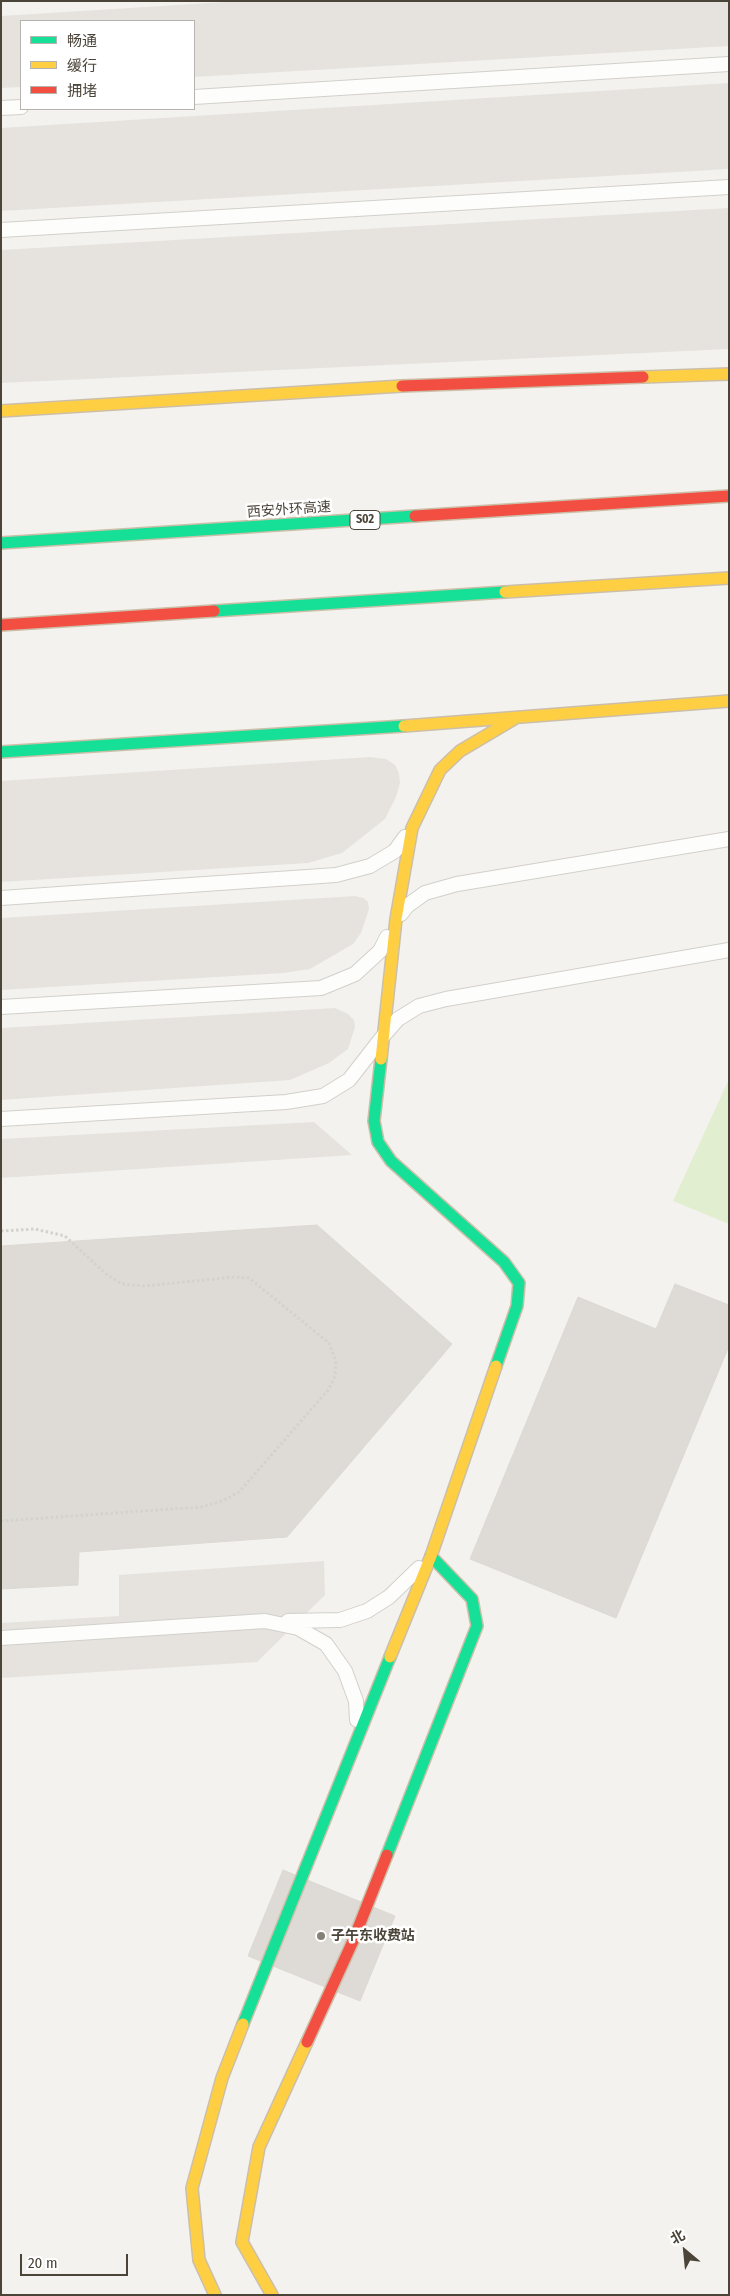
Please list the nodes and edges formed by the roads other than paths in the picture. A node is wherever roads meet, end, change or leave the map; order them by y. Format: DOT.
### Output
graph roads {
  1 [pos="729,64"];
  2 [pos="195,97"];
  3 [pos="20,107"];
  4 [pos="1,108"];
  5 [pos="729,187"];
  6 [pos="1,230"];
  7 [pos="729,374"];
  8 [pos="1,411"];
  9 [pos="729,496"];
  10 [pos="1,543"];
  11 [pos="729,578"];
  12 [pos="1,625"];
  13 [pos="729,701"];
  14 [pos="514,719"];
  15 [pos="1,752"];
  16 [pos="412,828"];
  17 [pos="729,839"];
  18 [pos="1,898"];
  19 [pos="396,919"];
  20 [pos="729,950"];
  21 [pos="1,1007"];
  22 [pos="384,1035"];
  23 [pos="1,1119"];
  24 [pos="431,1556"];
  25 [pos="265,1621"];
  26 [pos="1,1638"];
  27 [pos="358,1733"];
  28 [pos="215,2295"];
  29 [pos="272,2295"];
  1 -- 2 [label="lane"];
  3 -- 4 [label="lane"];
  5 -- 6 [label="lane"];
  7 -- 8 [label="highway"];
  9 -- 10 [label="highway, 西安外环高速 / S02"];
  11 -- 12 [label="highway"];
  13 -- 14 [label="highway"];
  14 -- 15 [label="highway"];
  14 -- 16 [label="highway"];
  16 -- 18 [label="lane"];
  16 -- 19 [label="highway"];
  17 -- 19 [label="lane"];
  19 -- 21 [label="lane"];
  19 -- 22 [label="highway"];
  20 -- 22 [label="lane"];
  22 -- 23 [label="lane"];
  22 -- 24 [label="highway"];
  24 -- 25 [label="lane"];
  24 -- 27 [label="highway"];
  24 -- 29 [label="highway"];
  25 -- 26 [label="lane"];
  25 -- 27 [label="lane"];
  27 -- 28 [label="highway"];
}
